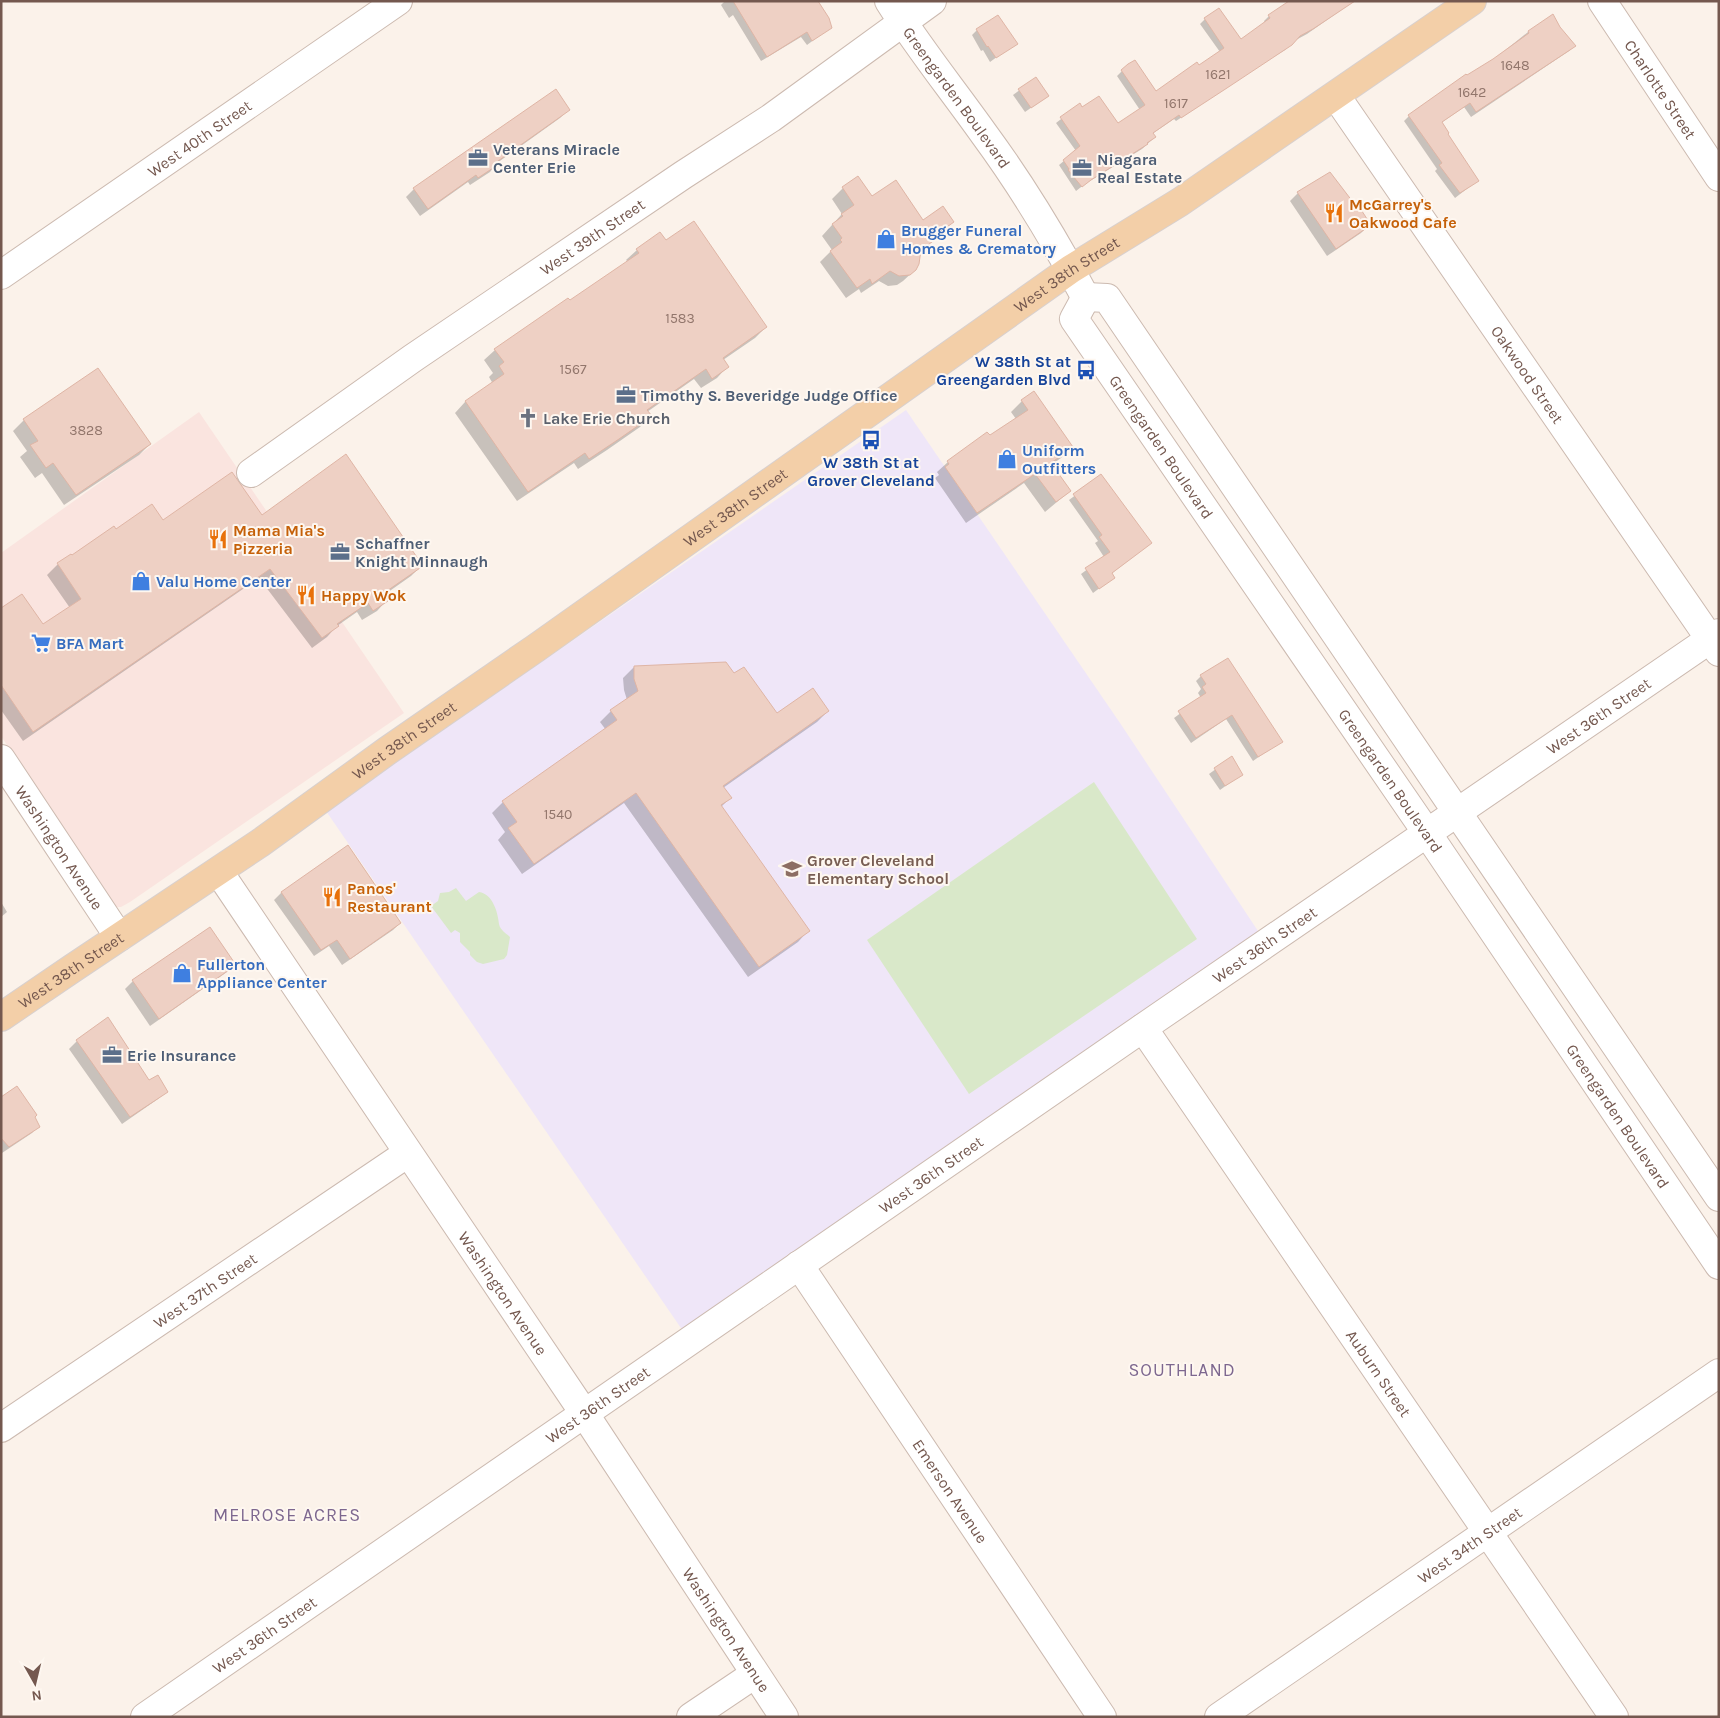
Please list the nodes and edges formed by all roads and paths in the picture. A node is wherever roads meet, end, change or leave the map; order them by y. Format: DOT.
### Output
graph roads {
  1 [pos="398,1"];
  2 [pos="932,1"];
  3 [pos="1472,1"];
  4 [pos="1602,1"];
  5 [pos="895,12"];
  6 [pos="1336,96"];
  7 [pos="1719,177"];
  8 [pos="1071,269"];
  9 [pos="1,275"];
  10 [pos="1086,297"];
  11 [pos="251,473"];
  12 [pos="1716,641"];
  13 [pos="1,759"];
  14 [pos="1457,812"];
  15 [pos="1426,833"];
  16 [pos="219,872"];
  17 [pos="119,937"];
  18 [pos="1,1017"];
  19 [pos="1143,1028"];
  20 [pos="408,1153"];
  21 [pos="1719,1197"];
  22 [pos="799,1265"];
  23 [pos="1719,1265"];
  24 [pos="1719,1373"];
  25 [pos="584,1414"];
  26 [pos="1,1428"];
  27 [pos="1488,1531"];
  28 [pos="755,1674"];
  29 [pos="144,1717"];
  30 [pos="691,1717"];
  31 [pos="784,1717"];
  32 [pos="1102,1717"];
  33 [pos="1218,1717"];
  34 [pos="1614,1717"];
  1 -- 9 [label="street, West 40th Street"];
  2 -- 5 [label="street, West 39th Street"];
  3 -- 6 [label="main road, West 38th Street"];
  4 -- 7 [label="street, Charlotte Street"];
  5 -- 8 [label="street, Greengarden Boulevard"];
  5 -- 11 [label="street, West 39th Street"];
  6 -- 8 [label="main road, West 38th Street"];
  6 -- 12 [label="street, Oakwood Street"];
  8 -- 10 [label="street, Greengarden Boulevard"];
  8 -- 16 [label="main road, West 38th Street"];
  10 -- 14 [label="street"];
  10 -- 15 [label="street, Greengarden Boulevard"];
  12 -- 14 [label="street, West 36th Street"];
  13 -- 17 [label="street, Washington Avenue"];
  14 -- 15 [label="street, West 36th Street"];
  14 -- 21 [label="street"];
  15 -- 19 [label="street, West 36th Street"];
  15 -- 23 [label="street, Greengarden Boulevard"];
  16 -- 17 [label="main road, West 38th Street"];
  16 -- 20 [label="street, Washington Avenue"];
  17 -- 18 [label="main road, West 38th Street"];
  19 -- 22 [label="street, West 36th Street"];
  19 -- 27 [label="street, Auburn Street"];
  20 -- 25 [label="street, Washington Avenue"];
  20 -- 26 [label="street, West 37th Street"];
  22 -- 25 [label="street, West 36th Street"];
  22 -- 32 [label="street, Emerson Avenue"];
  24 -- 27 [label="street, West 34th Street"];
  25 -- 28 [label="street, Washington Avenue"];
  25 -- 29 [label="street, West 36th Street"];
  27 -- 33 [label="street, West 34th Street"];
  27 -- 34 [label="street, Auburn Street"];
  28 -- 30 [label="street"];
  28 -- 31 [label="street, Washington Avenue"];
}
